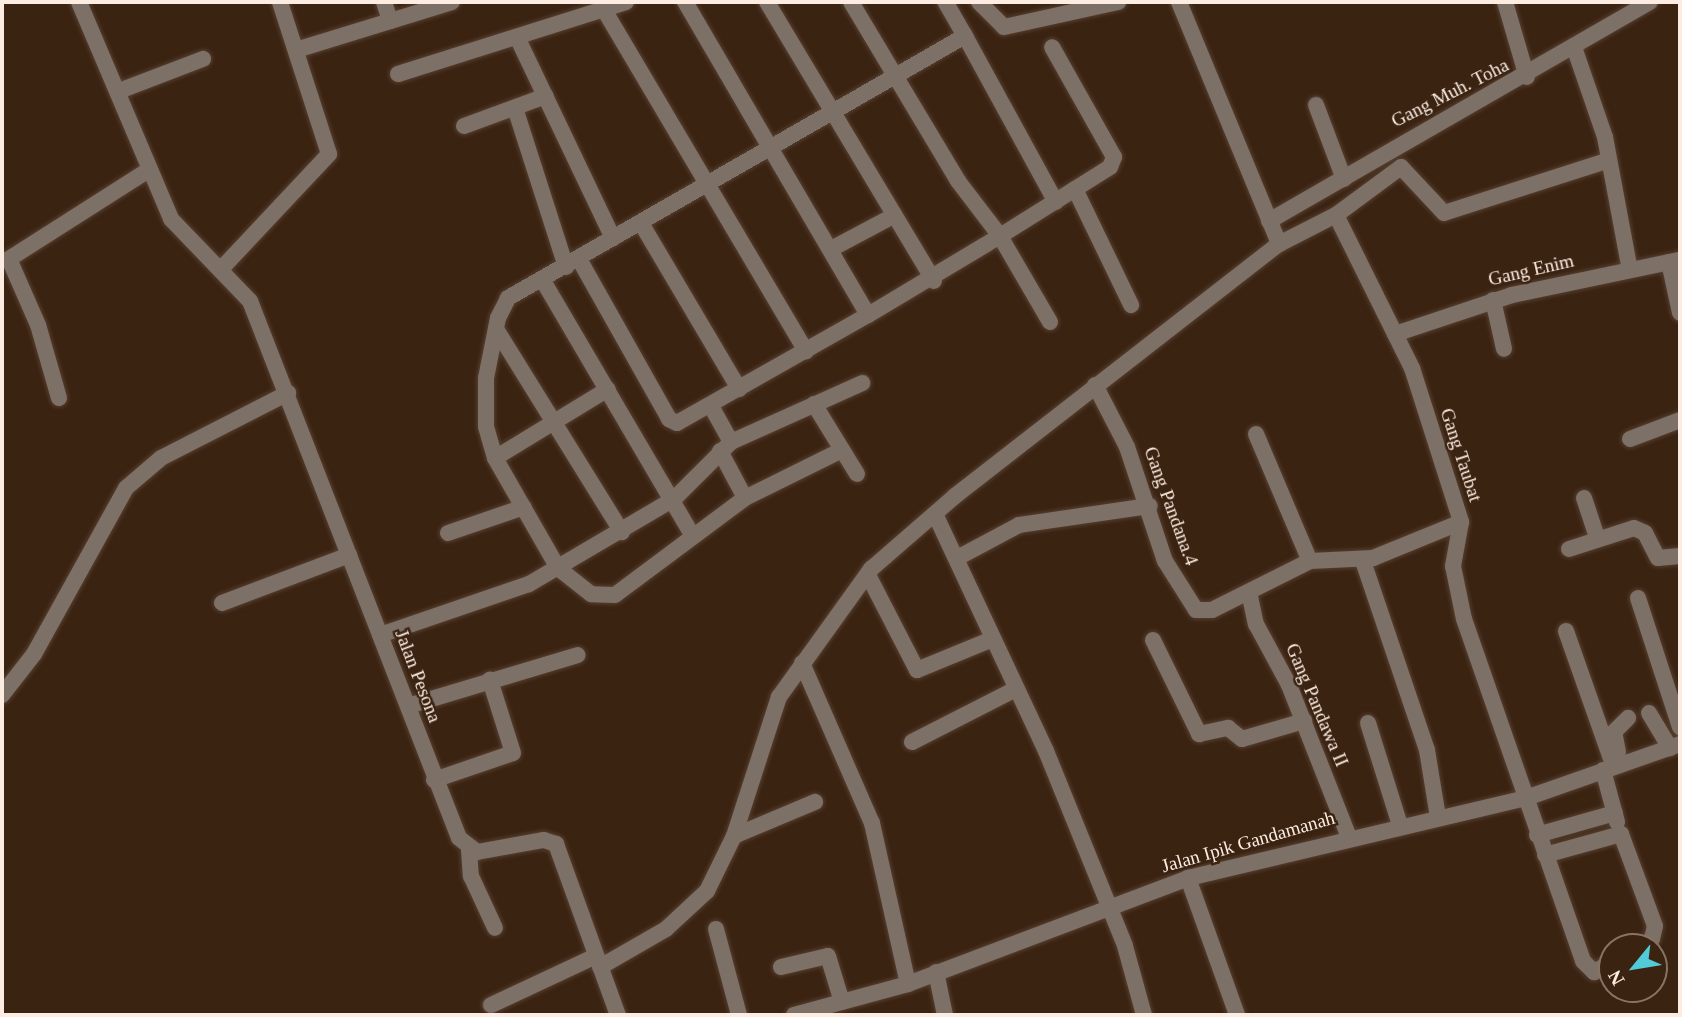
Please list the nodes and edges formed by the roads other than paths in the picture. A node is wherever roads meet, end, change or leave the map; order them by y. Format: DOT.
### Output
graph roads {
  1 [pos="79,2"];
  2 [pos="280,2"];
  3 [pos="384,2"];
  4 [pos="452,2"];
  5 [pos="626,2"];
  6 [pos="685,2"];
  7 [pos="767,2"];
  8 [pos="851,2"];
  9 [pos="945,2"];
  10 [pos="979,2"];
  11 [pos="1118,2"];
  12 [pos="1179,2"];
  13 [pos="1505,2"];
  14 [pos="1650,2"];
  15 [pos="1100,3"];
  16 [pos="603,8"];
  17 [pos="390,21"];
  18 [pos="964,36"];
  19 [pos="517,37"];
  20 [pos="1052,47"];
  21 [pos="296,50"];
  22 [pos="203,60"];
  23 [pos="1578,60"];
  24 [pos="898,72"];
  25 [pos="398,74"];
  26 [pos="1527,77"];
  27 [pos="119,91"];
  28 [pos="546,96"];
  29 [pos="1317,105"];
  30 [pos="515,108"];
  31 [pos="832,111"];
  32 [pos="464,125"];
  33 [pos="770,149"];
  34 [pos="1606,161"];
  35 [pos="147,171"];
  36 [pos="1344,179"];
  37 [pos="707,187"];
  38 [pos="1075,189"];
  39 [pos="1056,202"];
  40 [pos="895,215"];
  41 [pos="1336,215"];
  42 [pos="641,223"];
  43 [pos="1274,232"];
  44 [pos="1000,236"];
  45 [pos="613,238"];
  46 [pos="831,249"];
  47 [pos="1675,261"];
  48 [pos="572,263"];
  49 [pos="6,264"];
  50 [pos="223,267"];
  51 [pos="1630,270"];
  52 [pos="542,279"];
  53 [pos="934,281"];
  54 [pos="1493,300"];
  55 [pos="1131,305"];
  56 [pos="1680,313"];
  57 [pos="868,315"];
  58 [pos="1050,322"];
  59 [pos="496,330"];
  60 [pos="1395,334"];
  61 [pos="1504,349"];
  62 [pos="806,351"];
  63 [pos="862,383"];
  64 [pos="1095,385"];
  65 [pos="608,389"];
  66 [pos="739,389"];
  67 [pos="288,393"];
  68 [pos="59,398"];
  69 [pos="814,404"];
  70 [pos="711,405"];
  71 [pos="555,420"];
  72 [pos="1680,420"];
  73 [pos="1256,434"];
  74 [pos="1630,439"];
  75 [pos="726,447"];
  76 [pos="842,450"];
  77 [pos="495,458"];
  78 [pos="857,474"];
  79 [pos="745,498"];
  80 [pos="1584,498"];
  81 [pos="674,499"];
  82 [pos="1150,506"];
  83 [pos="524,507"];
  84 [pos="935,514"];
  85 [pos="1461,522"];
  86 [pos="622,532"];
  87 [pos="448,533"];
  88 [pos="693,536"];
  89 [pos="1597,537"];
  90 [pos="1569,549"];
  91 [pos="349,555"];
  92 [pos="1680,556"];
  93 [pos="958,557"];
  94 [pos="1310,561"];
  95 [pos="1363,561"];
  96 [pos="558,568"];
  97 [pos="868,575"];
  98 [pos="1249,592"];
  99 [pos="1639,598"];
  100 [pos="222,603"];
  101 [pos="1566,631"];
  102 [pos="380,635"];
  103 [pos="990,640"];
  104 [pos="1153,640"];
  105 [pos="579,655"];
  106 [pos="802,663"];
  107 [pos="490,680"];
  108 [pos="1014,690"];
  109 [pos="2,695"];
  110 [pos="408,706"];
  111 [pos="1649,713"];
  112 [pos="1628,718"];
  113 [pos="1304,721"];
  114 [pos="1368,723"];
  115 [pos="1680,727"];
  116 [pos="912,742"];
  117 [pos="1675,746"];
  118 [pos="1613,767"];
  119 [pos="434,780"];
  120 [pos="1526,797"];
  121 [pos="815,802"];
  122 [pos="1615,813"];
  123 [pos="1438,817"];
  124 [pos="1400,825"];
  125 [pos="1621,834"];
  126 [pos="1348,835"];
  127 [pos="1537,835"];
  128 [pos="734,836"];
  129 [pos="469,850"];
  130 [pos="1545,855"];
  131 [pos="1188,878"];
  132 [pos="1109,909"];
  133 [pos="495,928"];
  134 [pos="716,929"];
  135 [pos="1654,933"];
  136 [pos="598,962"];
  137 [pos="1598,966"];
  138 [pos="781,967"];
  139 [pos="936,972"];
  140 [pos="908,984"];
  141 [pos="842,1002"];
  142 [pos="491,1005"];
  143 [pos="618,1015"];
  144 [pos="739,1015"];
  145 [pos="794,1015"];
  146 [pos="946,1015"];
  147 [pos="1144,1015"];
  148 [pos="1237,1015"];
  1 -- 27 [label="street, Jalan Pesona"];
  2 -- 21 [label="street"];
  3 -- 17 [label="street"];
  4 -- 17 [label="street"];
  5 -- 16 [label="street"];
  6 -- 33 [label="street"];
  7 -- 31 [label="street"];
  8 -- 24 [label="street"];
  9 -- 18 [label="street"];
  10 -- 15 [label="street"];
  11 -- 15 [label="street"];
  12 -- 43 [label="street"];
  13 -- 26 [label="street"];
  14 -- 23 [label="street, Gang Muh. Toha"];
  16 -- 19 [label="street"];
  16 -- 37 [label="street"];
  17 -- 21 [label="street"];
  18 -- 24 [label="street"];
  18 -- 39 [label="street"];
  19 -- 25 [label="street"];
  19 -- 28 [label="street"];
  20 -- 38 [label="street"];
  21 -- 50 [label="street"];
  22 -- 27 [label="street"];
  23 -- 26 [label="street, Gang Muh. Toha"];
  23 -- 34 [label="street"];
  24 -- 31 [label="street"];
  24 -- 44 [label="street"];
  26 -- 36 [label="street, Gang Muh. Toha"];
  27 -- 35 [label="street, Jalan Pesona"];
  28 -- 30 [label="street"];
  28 -- 45 [label="street"];
  29 -- 36 [label="street"];
  30 -- 32 [label="street"];
  30 -- 48 [label="street"];
  31 -- 33 [label="street"];
  31 -- 40 [label="street"];
  33 -- 37 [label="street"];
  33 -- 46 [label="street"];
  34 -- 41 [label="street"];
  34 -- 51 [label="street"];
  35 -- 49 [label="street"];
  35 -- 50 [label="street, Jalan Pesona"];
  36 -- 43 [label="street, Gang Muh. Toha"];
  37 -- 42 [label="street"];
  37 -- 62 [label="street"];
  38 -- 39 [label="street"];
  38 -- 55 [label="street"];
  39 -- 44 [label="street"];
  40 -- 46 [label="street"];
  40 -- 53 [label="street"];
  41 -- 43 [label="street"];
  41 -- 60 [label="street, Gang Taubat"];
  42 -- 45 [label="street"];
  42 -- 66 [label="street"];
  43 -- 64 [label="street"];
  44 -- 53 [label="street"];
  44 -- 58 [label="street"];
  45 -- 48 [label="street"];
  46 -- 57 [label="street"];
  47 -- 51 [label="street, Gang Enim"];
  47 -- 56 [label="street"];
  48 -- 52 [label="street"];
  48 -- 70 [label="street"];
  49 -- 68 [label="street"];
  50 -- 67 [label="street, Jalan Pesona"];
  51 -- 54 [label="street, Gang Enim"];
  52 -- 59 [label="street"];
  52 -- 65 [label="street"];
  53 -- 57 [label="street"];
  54 -- 60 [label="street, Gang Enim"];
  54 -- 61 [label="street"];
  57 -- 62 [label="street"];
  59 -- 71 [label="street"];
  59 -- 77 [label="street"];
  60 -- 85 [label="street, Gang Taubat"];
  62 -- 66 [label="street"];
  63 -- 69 [label="street"];
  64 -- 82 [label="street, Gang Pandana.4"];
  64 -- 84 [label="street"];
  65 -- 71 [label="street"];
  65 -- 81 [label="street"];
  66 -- 70 [label="street"];
  67 -- 91 [label="street, Jalan Pesona"];
  67 -- 109 [label="street"];
  69 -- 75 [label="street"];
  69 -- 76 [label="street"];
  70 -- 75 [label="street"];
  71 -- 77 [label="street"];
  71 -- 86 [label="street"];
  72 -- 74 [label="street"];
  73 -- 94 [label="street"];
  75 -- 79 [label="street"];
  75 -- 81 [label="street"];
  76 -- 78 [label="street"];
  76 -- 79 [label="street"];
  77 -- 83 [label="street"];
  79 -- 88 [label="street"];
  80 -- 89 [label="street"];
  81 -- 86 [label="street"];
  81 -- 88 [label="street"];
  82 -- 93 [label="street"];
  82 -- 98 [label="street, Gang Pandana.4"];
  83 -- 87 [label="street"];
  83 -- 96 [label="street"];
  84 -- 93 [label="street"];
  84 -- 97 [label="street"];
  85 -- 95 [label="street, Gang Pandana.4"];
  85 -- 120 [label="street, Gang Taubat"];
  86 -- 96 [label="street"];
  88 -- 96 [label="street"];
  89 -- 90 [label="street"];
  89 -- 92 [label="street"];
  91 -- 100 [label="street"];
  91 -- 102 [label="street, Jalan Pesona"];
  93 -- 103 [label="street"];
  94 -- 95 [label="street, Gang Pandana.4"];
  94 -- 98 [label="street, Gang Pandana.4"];
  95 -- 123 [label="street"];
  96 -- 102 [label="street"];
  97 -- 103 [label="street"];
  97 -- 106 [label="street"];
  98 -- 113 [label="street, Gang Pandawa II"];
  99 -- 115 [label="street"];
  101 -- 118 [label="street"];
  102 -- 110 [label="street, Jalan Pesona"];
  103 -- 108 [label="street"];
  104 -- 113 [label="street"];
  105 -- 107 [label="street"];
  106 -- 128 [label="street"];
  106 -- 140 [label="street"];
  107 -- 110 [label="street"];
  107 -- 119 [label="street"];
  108 -- 116 [label="street"];
  108 -- 132 [label="street"];
  110 -- 119 [label="street, Jalan Pesona"];
  111 -- 117 [label="street"];
  112 -- 118 [label="street"];
  113 -- 126 [label="street, Gang Pandawa II"];
  114 -- 124 [label="street"];
  117 -- 118 [label="street, Jalan Ipik Gandamanah"];
  118 -- 120 [label="street, Jalan Ipik Gandamanah"];
  118 -- 122 [label="street"];
  119 -- 129 [label="street, Jalan Pesona"];
  120 -- 123 [label="street, Jalan Ipik Gandamanah"];
  120 -- 127 [label="street, Gang Taubat"];
  121 -- 128 [label="street"];
  122 -- 125 [label="street"];
  122 -- 127 [label="street"];
  123 -- 124 [label="street, Jalan Ipik Gandamanah"];
  124 -- 126 [label="street, Jalan Ipik Gandamanah"];
  125 -- 130 [label="street"];
  125 -- 135 [label="street"];
  126 -- 131 [label="street, Jalan Ipik Gandamanah"];
  127 -- 130 [label="street, Gang Taubat"];
  128 -- 136 [label="street"];
  129 -- 133 [label="street, Jalan Pesona"];
  129 -- 136 [label="street"];
  130 -- 137 [label="street, Gang Taubat"];
  131 -- 132 [label="street, Jalan Ipik Gandamanah"];
  131 -- 148 [label="street"];
  132 -- 139 [label="street, Jalan Ipik Gandamanah"];
  132 -- 147 [label="street"];
  134 -- 144 [label="street"];
  136 -- 142 [label="street"];
  136 -- 143 [label="street"];
  138 -- 141 [label="street"];
  139 -- 140 [label="street, Jalan Ipik Gandamanah"];
  139 -- 146 [label="street"];
  140 -- 141 [label="street, Jalan Ipik Gandamanah"];
  141 -- 145 [label="street, Jalan Ipik Gandamanah"];
}
